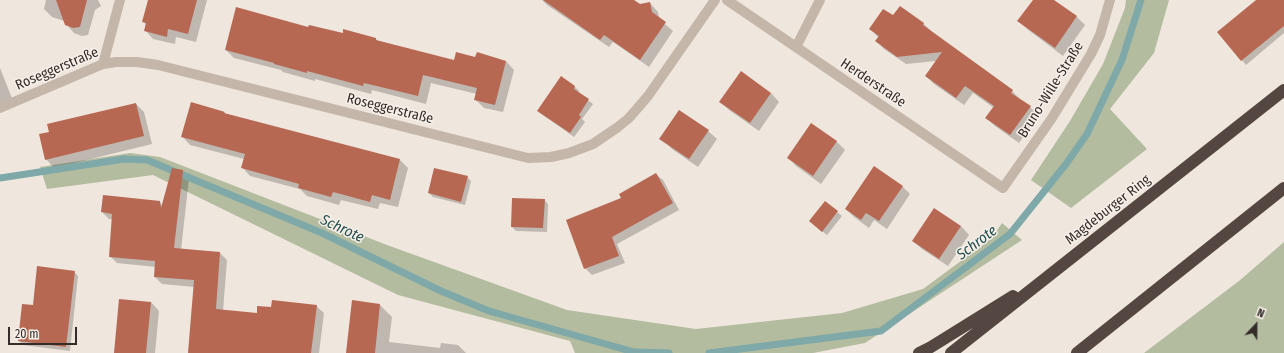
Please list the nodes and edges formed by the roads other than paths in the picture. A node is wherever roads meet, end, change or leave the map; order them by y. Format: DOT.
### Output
graph roads {
  1 [pos="120,0"];
  2 [pos="716,0"];
  3 [pos="727,0"];
  4 [pos="820,0"];
  5 [pos="1110,0"];
  6 [pos="796,47"];
  7 [pos="103,64"];
  8 [pos="1284,90"];
  9 [pos="0,108"];
  10 [pos="1003,188"];
  11 [pos="1284,188"];
  12 [pos="1065,263"];
  13 [pos="919,353"];
  14 [pos="951,353"];
  15 [pos="1077,353"];
  1 -- 7 [label="street"];
  2 -- 7 [label="street, Roseggerstraße"];
  3 -- 6 [label="street, Herderstraße"];
  4 -- 6 [label="street"];
  5 -- 10 [label="street, Bruno-Wille-Straße"];
  6 -- 10 [label="street, Herderstraße"];
  7 -- 9 [label="street, Roseggerstraße"];
  8 -- 12 [label="highway, Magdeburger Ring"];
  11 -- 15 [label="highway"];
  12 -- 13 [label="highway"];
  12 -- 14 [label="highway, Magdeburger Ring"];
}
